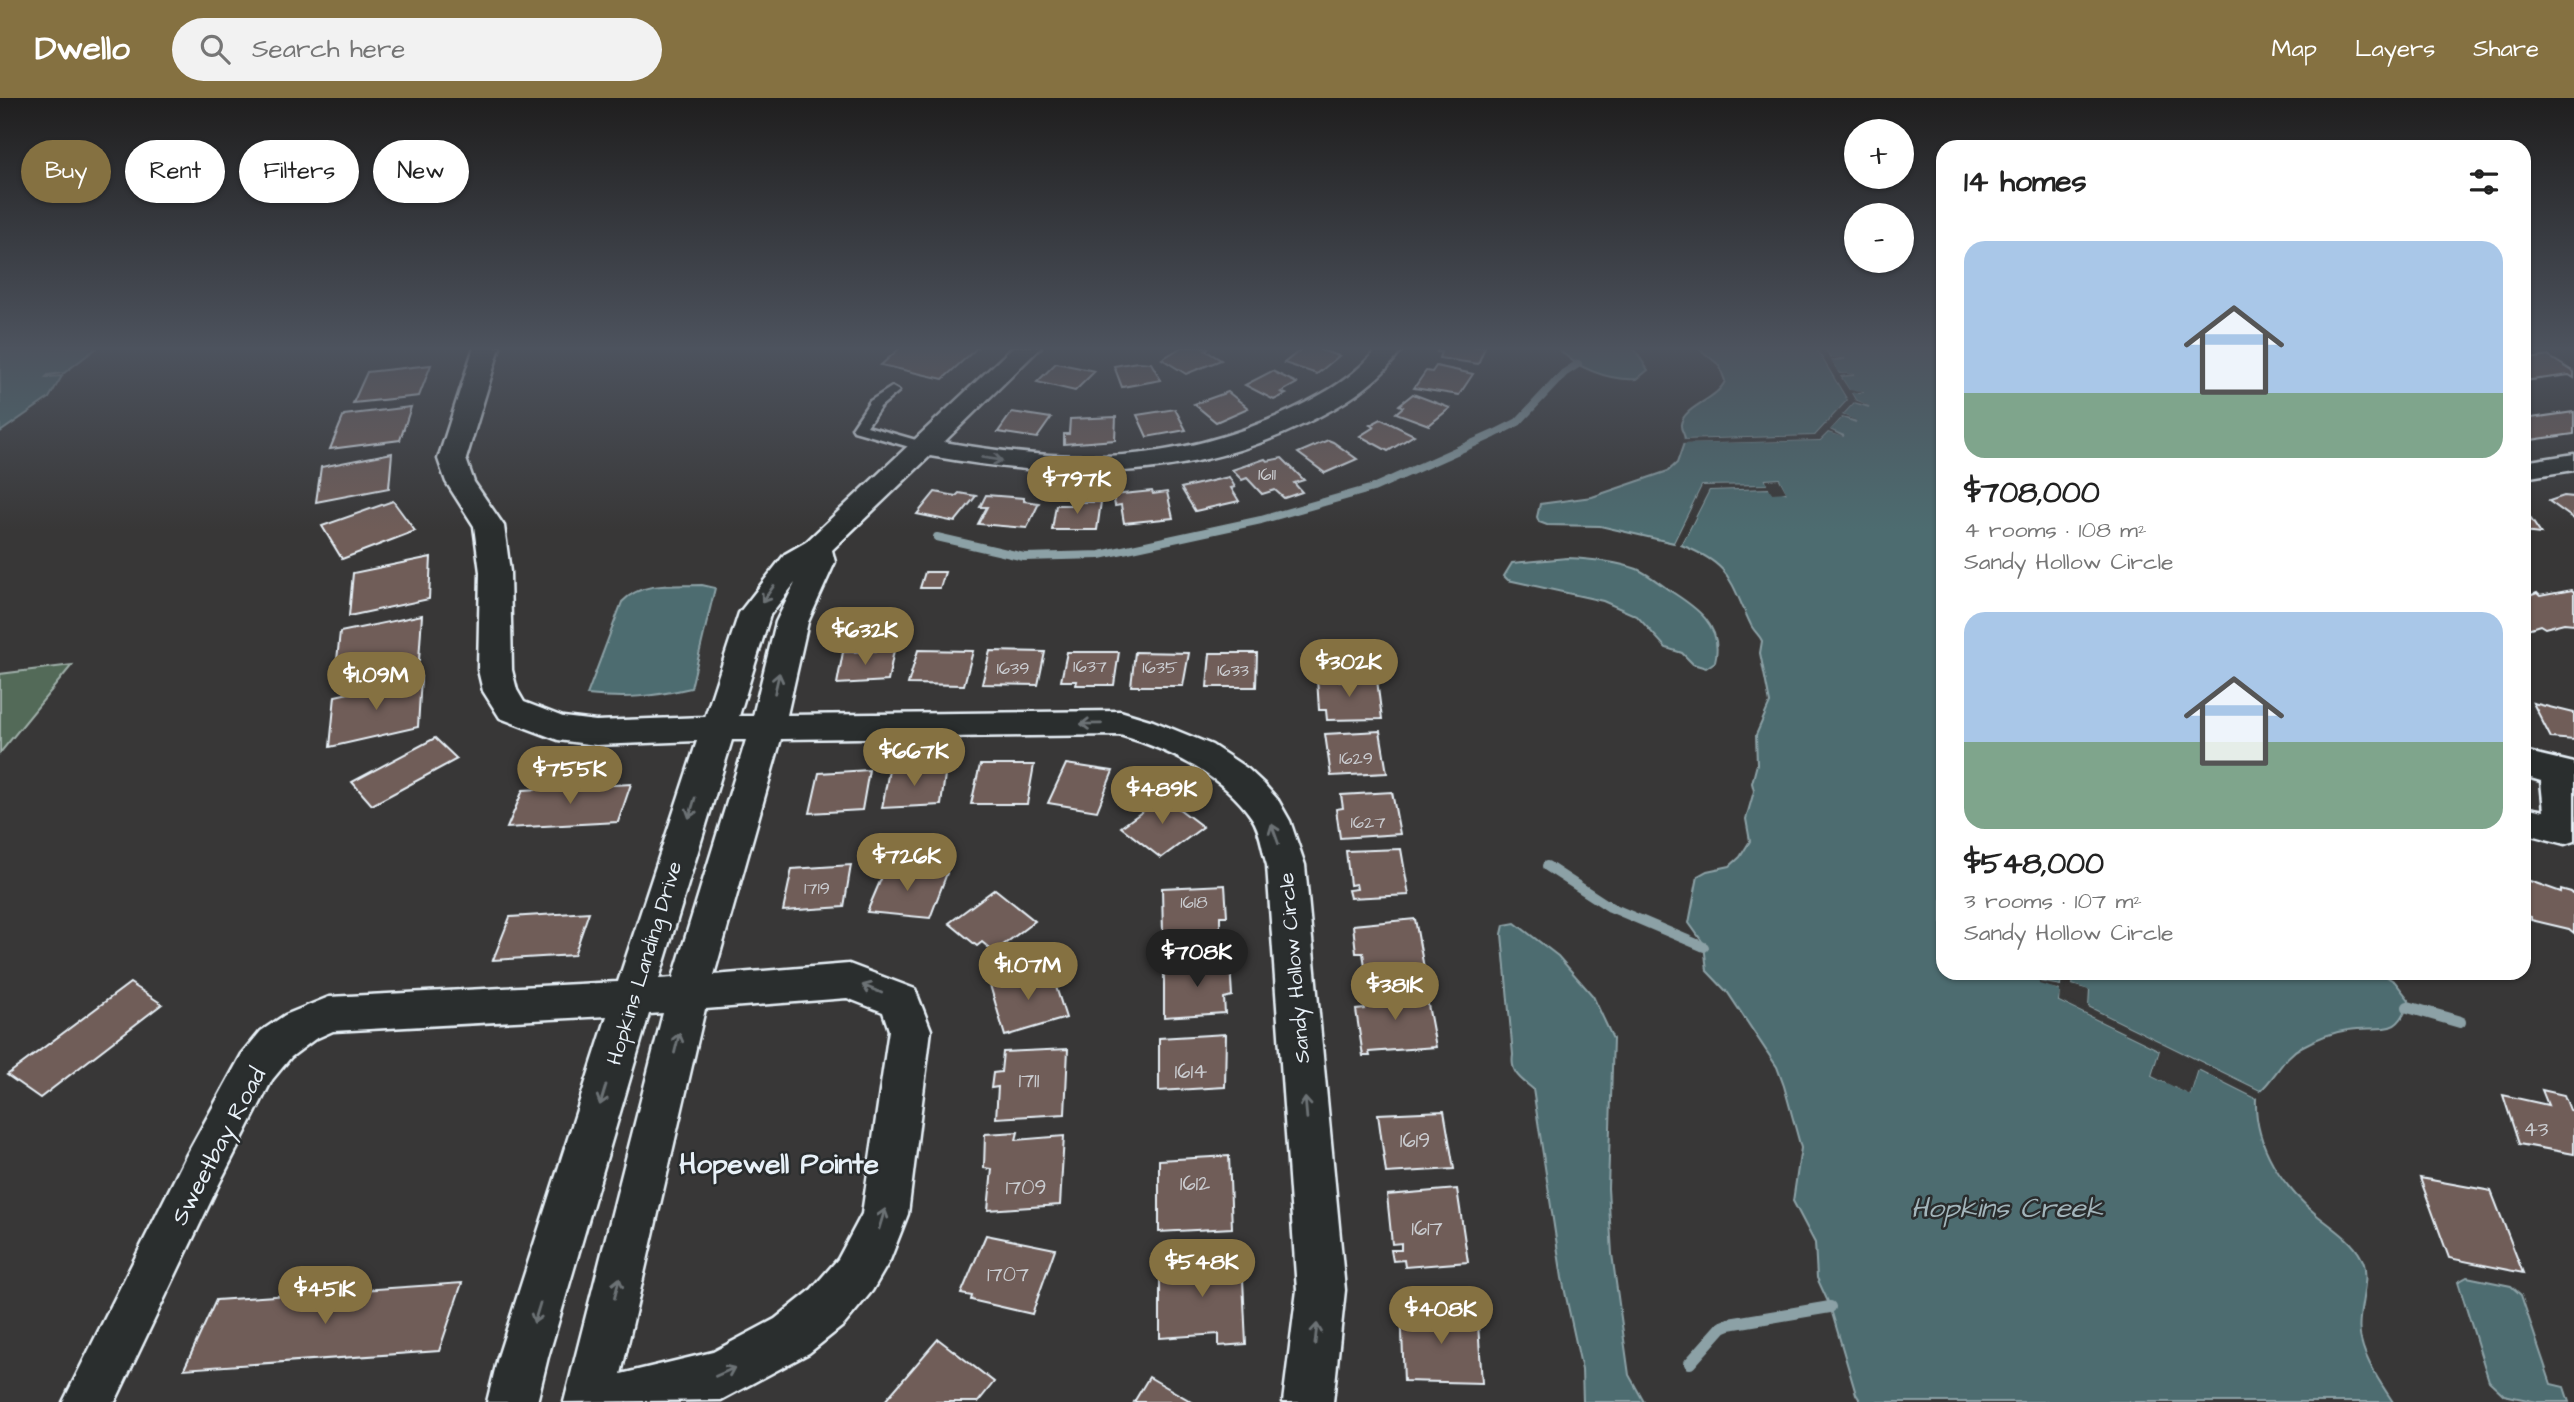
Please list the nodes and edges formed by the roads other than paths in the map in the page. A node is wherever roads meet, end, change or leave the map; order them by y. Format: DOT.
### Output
graph roads {
  1 [pos="468,408"];
  2 [pos="872,408"];
  3 [pos="965,408"];
  4 [pos="1317,408"];
  5 [pos="925,447"];
  6 [pos="2574,463"];
  7 [pos="2531,469"];
  8 [pos="817,548"];
  9 [pos="767,727"];
  10 [pos="717,730"];
  11 [pos="2552,771"];
  12 [pos="2531,822"];
  13 [pos="690,992"];
  14 [pos="633,999"];
  15 [pos="88,1402"];
  16 [pos="512,1402"];
  17 [pos="589,1402"];
  18 [pos="612,1402"];
  19 [pos="1308,1402"];
  1 -- 10 [label="street, Sandy Hollow Circle"];
  2 -- 5 [label="lane"];
  3 -- 5 [label="street, Hopkins Landing Drive"];
  5 -- 4 [label="street, one-way"];
  5 -- 8 [label="street, Hopkins Landing Drive"];
  6 -- 7 [label="street"];
  9 -- 8 [label="street, one-way"];
  8 -- 10 [label="street, Hopkins Landing Drive, one-way"];
  9 -- 10 [label="street, Sandy Hollow Circle"];
  9 -- 13 [label="street"];
  19 -- 9 [label="street, Sandy Hollow Circle, one-way"];
  10 -- 14 [label="street, Hopkins Landing Drive, one-way"];
  11 -- 12 [label="street"];
  13 -- 14 [label="street, Sweetbay Road"];
  17 -- 13 [label="street, one-way"];
  18 -- 13 [label="street, Sweetbay Road, one-way"];
  14 -- 15 [label="street, Sweetbay Road"];
  14 -- 16 [label="street, Hopkins Landing Drive, one-way"];
}
